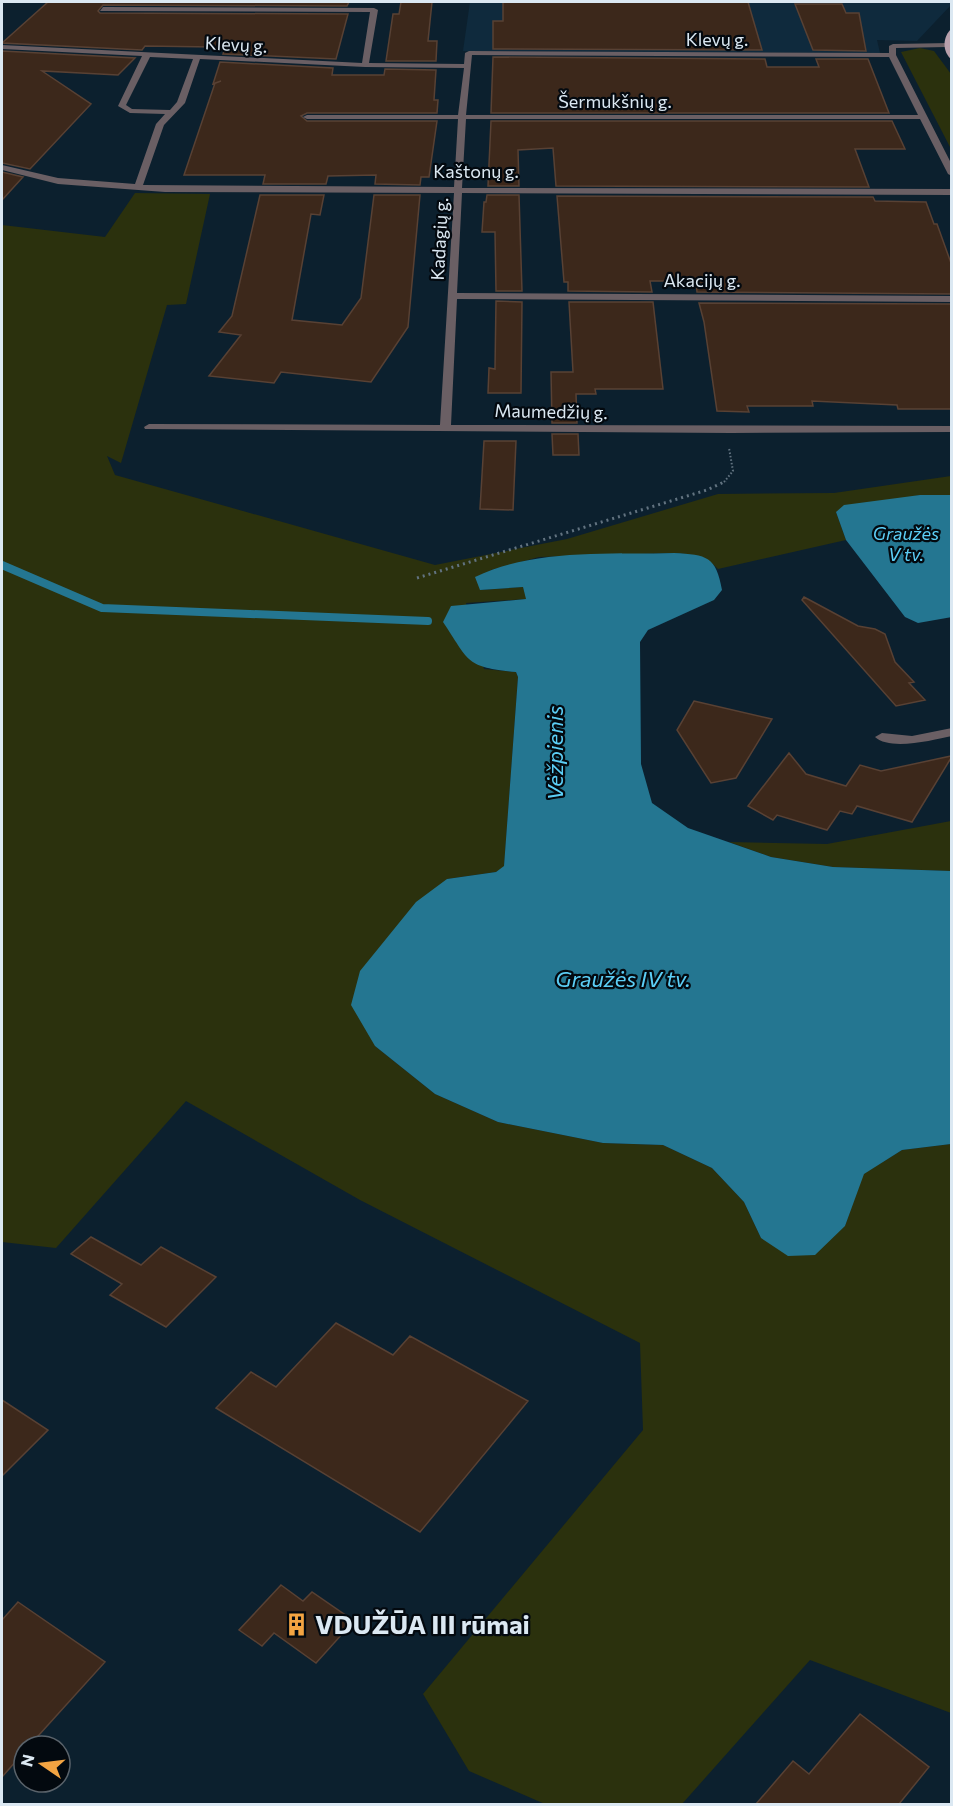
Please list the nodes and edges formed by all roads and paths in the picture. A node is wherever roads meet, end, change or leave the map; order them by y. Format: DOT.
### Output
graph roads {
  1 [pos="103,9"];
  2 [pos="951,30"];
  3 [pos="947,45"];
  4 [pos="2,48"];
  5 [pos="469,53"];
  6 [pos="147,54"];
  7 [pos="892,55"];
  8 [pos="197,58"];
  9 [pos="951,58"];
  10 [pos="365,65"];
  11 [pos="468,66"];
  12 [pos="172,112"];
  13 [pos="307,117"];
  14 [pos="462,117"];
  15 [pos="923,117"];
  16 [pos="2,168"];
  17 [pos="951,174"];
  18 [pos="138,187"];
  19 [pos="459,189"];
  20 [pos="951,192"];
  21 [pos="453,296"];
  22 [pos="951,299"];
  23 [pos="149,427"];
  24 [pos="445,428"];
  25 [pos="951,429"];
  26 [pos="731,430"];
  27 [pos="417,578"];
  28 [pos="951,732"];
  29 [pos="882,737"];
  1 -- 10 [label="street"];
  2 -- 3 [label="main road"];
  3 -- 7 [label="street"];
  3 -- 9 [label="main road"];
  4 -- 6 [label="street, Klevų g."];
  5 -- 7 [label="street, Klevų g."];
  5 -- 11 [label="street, Kadagių g."];
  6 -- 8 [label="street, Klevų g."];
  6 -- 12 [label="street"];
  7 -- 15 [label="street"];
  8 -- 10 [label="street, Klevų g."];
  8 -- 12 [label="street"];
  10 -- 11 [label="street, Klevų g."];
  11 -- 14 [label="street, Kadagių g."];
  12 -- 18 [label="street"];
  13 -- 14 [label="street, Šermukšnių g."];
  14 -- 15 [label="street, Šermukšnių g."];
  14 -- 19 [label="street, Kadagių g."];
  15 -- 17 [label="street"];
  16 -- 18 [label="street, Kaštonų g."];
  18 -- 19 [label="street, Kaštonų g."];
  19 -- 20 [label="street, Kaštonų g."];
  19 -- 21 [label="street, Kadagių g."];
  21 -- 22 [label="street, Akacijų g."];
  21 -- 24 [label="street, Kadagių g."];
  23 -- 24 [label="street, Maumedžių g."];
  24 -- 26 [label="street, Maumedžių g."];
  25 -- 26 [label="street, Maumedžių g."];
  26 -- 27 [label="path"];
  28 -- 29 [label="street"];
}
